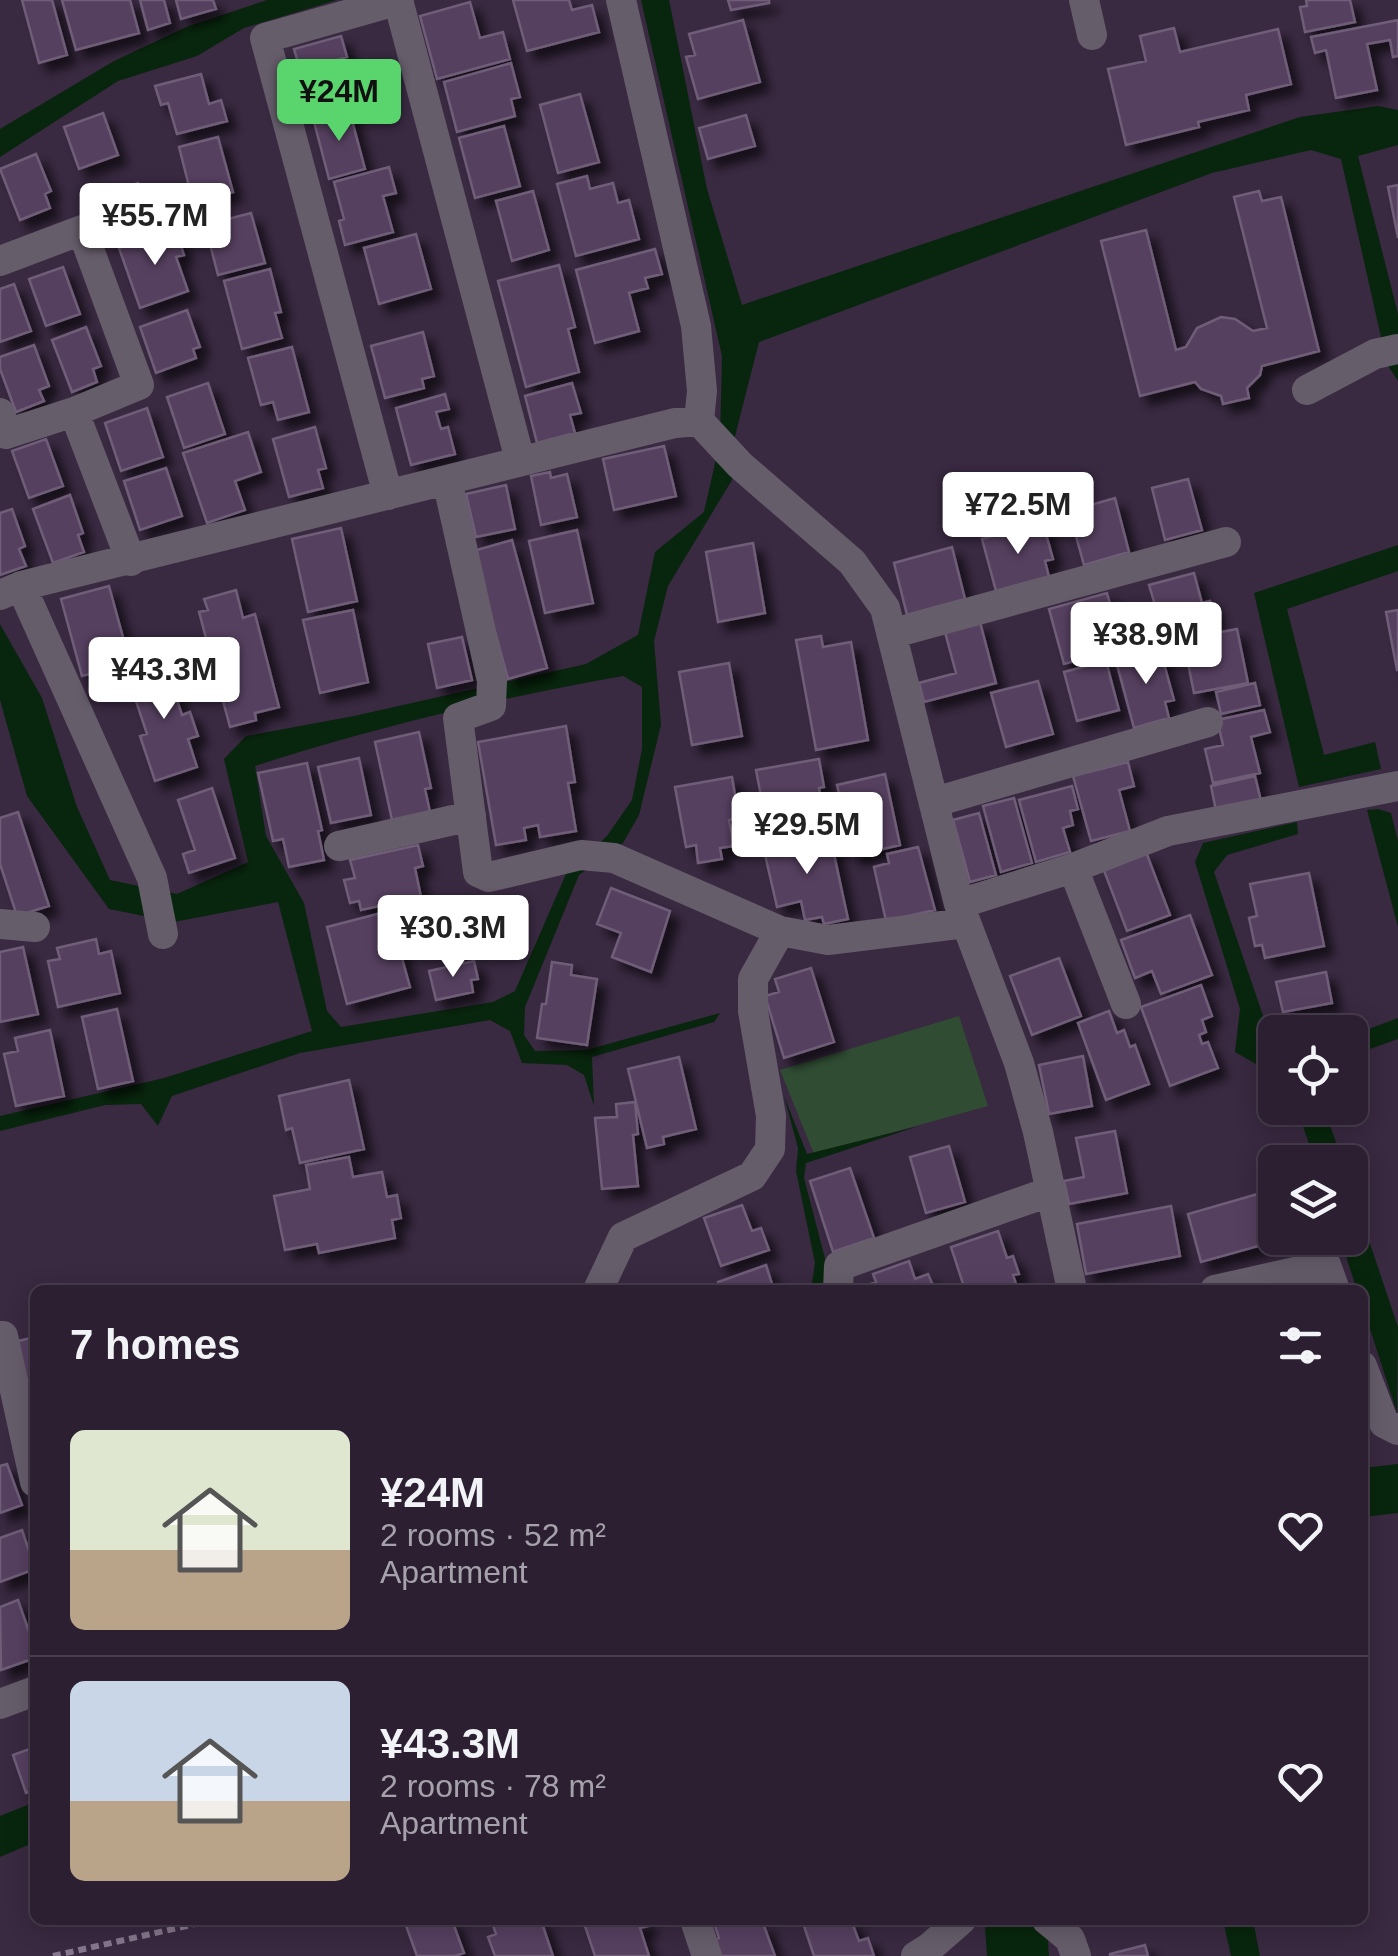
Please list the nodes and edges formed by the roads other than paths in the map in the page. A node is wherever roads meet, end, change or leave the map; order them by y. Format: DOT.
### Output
graph roads {
  1 [pos="399,0"];
  2 [pos="621,0"];
  3 [pos="1084,0"];
  4 [pos="1092,35"];
  5 [pos="0,260"];
  6 [pos="1387,352"];
  7 [pos="1307,390"];
  8 [pos="74,412"];
  9 [pos="0,413"];
  10 [pos="706,430"];
  11 [pos="520,460"];
  12 [pos="446,480"];
  13 [pos="388,495"];
  14 [pos="1226,542"];
  15 [pos="130,560"];
  16 [pos="8,591"];
  17 [pos="894,633"];
  18 [pos="1208,722"];
  19 [pos="1398,786"];
  20 [pos="936,802"];
  21 [pos="471,816"];
  22 [pos="339,846"];
  23 [pos="1074,868"];
  24 [pos="963,914"];
  25 [pos="0,924"];
  26 [pos="35,926"];
  27 [pos="780,932"];
  28 [pos="163,934"];
  29 [pos="1126,1004"];
  30 [pos="1052,1192"];
  31 [pos="600,1285"];
  32 [pos="838,1285"];
  33 [pos="1071,1285"];
  34 [pos="1239,1285"];
  35 [pos="1333,1285"];
  36 [pos="0,1336"];
  37 [pos="1368,1382"];
  38 [pos="1398,1430"];
  39 [pos="30,1459"];
  40 [pos="30,1693"];
  41 [pos="0,1704"];
  42 [pos="697,1925"];
  43 [pos="955,1925"];
  44 [pos="1054,1925"];
  45 [pos="706,1956"];
  46 [pos="916,1956"];
  47 [pos="1076,1956"];
  1 -- 11 [label="street"];
  1 -- 13 [label="street"];
  2 -- 10 [label="street"];
  3 -- 4 [label="street"];
  5 -- 8 [label="street"];
  6 -- 7 [label="street"];
  8 -- 9 [label="street"];
  8 -- 15 [label="street"];
  10 -- 11 [label="street"];
  10 -- 17 [label="street"];
  11 -- 12 [label="street"];
  12 -- 13 [label="street"];
  12 -- 21 [label="street"];
  13 -- 15 [label="street"];
  14 -- 17 [label="street"];
  15 -- 16 [label="street"];
  16 -- 28 [label="street"];
  17 -- 20 [label="street"];
  18 -- 20 [label="street"];
  19 -- 23 [label="street"];
  20 -- 24 [label="street"];
  21 -- 22 [label="street"];
  21 -- 27 [label="street"];
  23 -- 24 [label="street"];
  23 -- 29 [label="street"];
  24 -- 27 [label="street"];
  24 -- 30 [label="street"];
  25 -- 26 [label="street"];
  27 -- 31 [label="street"];
  30 -- 32 [label="street"];
  30 -- 33 [label="street"];
  34 -- 35 [label="street"];
  36 -- 39 [label="street"];
  37 -- 38 [label="street"];
  40 -- 41 [label="street"];
  42 -- 45 [label="street"];
  43 -- 46 [label="street"];
  44 -- 47 [label="street"];
}
